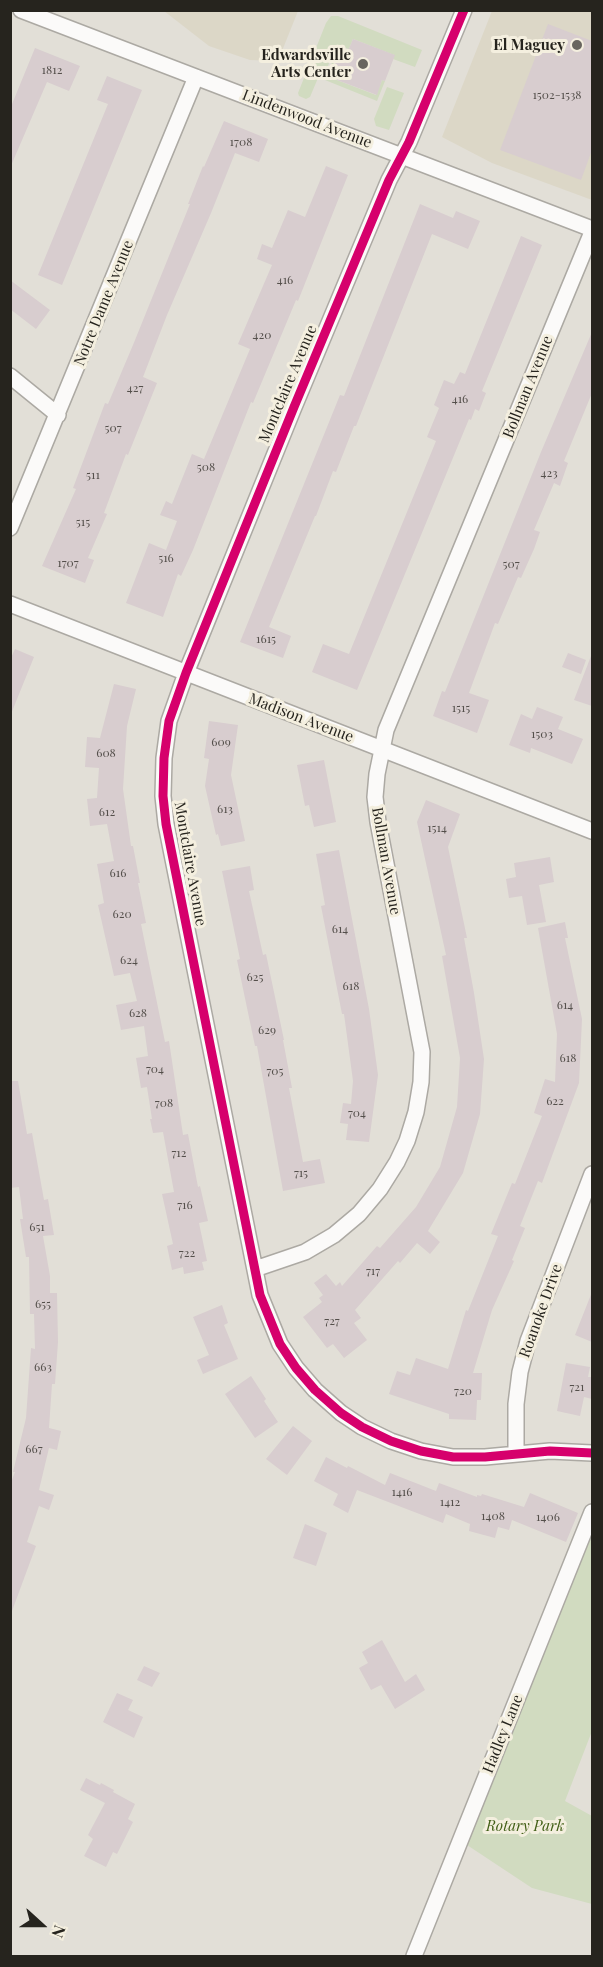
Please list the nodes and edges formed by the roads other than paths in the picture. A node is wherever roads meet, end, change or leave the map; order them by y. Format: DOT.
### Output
graph roads {
  1 [pos="21,10"];
  2 [pos="464,10"];
  3 [pos="196,77"];
  4 [pos="402,155"];
  5 [pos="592,230"];
  6 [pos="10,376"];
  7 [pos="58,415"];
  8 [pos="10,528"];
  9 [pos="10,604"];
  10 [pos="186,673"];
  11 [pos="382,749"];
  12 [pos="592,831"];
  13 [pos="592,1174"];
  14 [pos="255,1269"];
  15 [pos="516,1453"];
  16 [pos="592,1453"];
  17 [pos="592,1512"];
  18 [pos="414,1956"];
  1 -- 3 [label="street, Lindenwood Avenue"];
  2 -- 4 [label="street, Montclaire Avenue"];
  3 -- 4 [label="street, Lindenwood Avenue"];
  3 -- 7 [label="street, Notre Dame Avenue"];
  4 -- 5 [label="street, Lindenwood Avenue"];
  4 -- 10 [label="street, Montclaire Avenue"];
  5 -- 11 [label="street, Bollman Avenue"];
  6 -- 7 [label="street"];
  7 -- 8 [label="street, Notre Dame Avenue"];
  9 -- 10 [label="street, Madison Avenue"];
  10 -- 11 [label="street, Madison Avenue"];
  10 -- 14 [label="street, Montclaire Avenue"];
  11 -- 12 [label="street, Madison Avenue"];
  11 -- 14 [label="street, Bollman Avenue"];
  13 -- 15 [label="street, Roanoke Drive"];
  14 -- 15 [label="street, Montclaire Avenue"];
  15 -- 16 [label="street, Montclaire Avenue"];
  17 -- 18 [label="street, Hadley Lane"];
}
